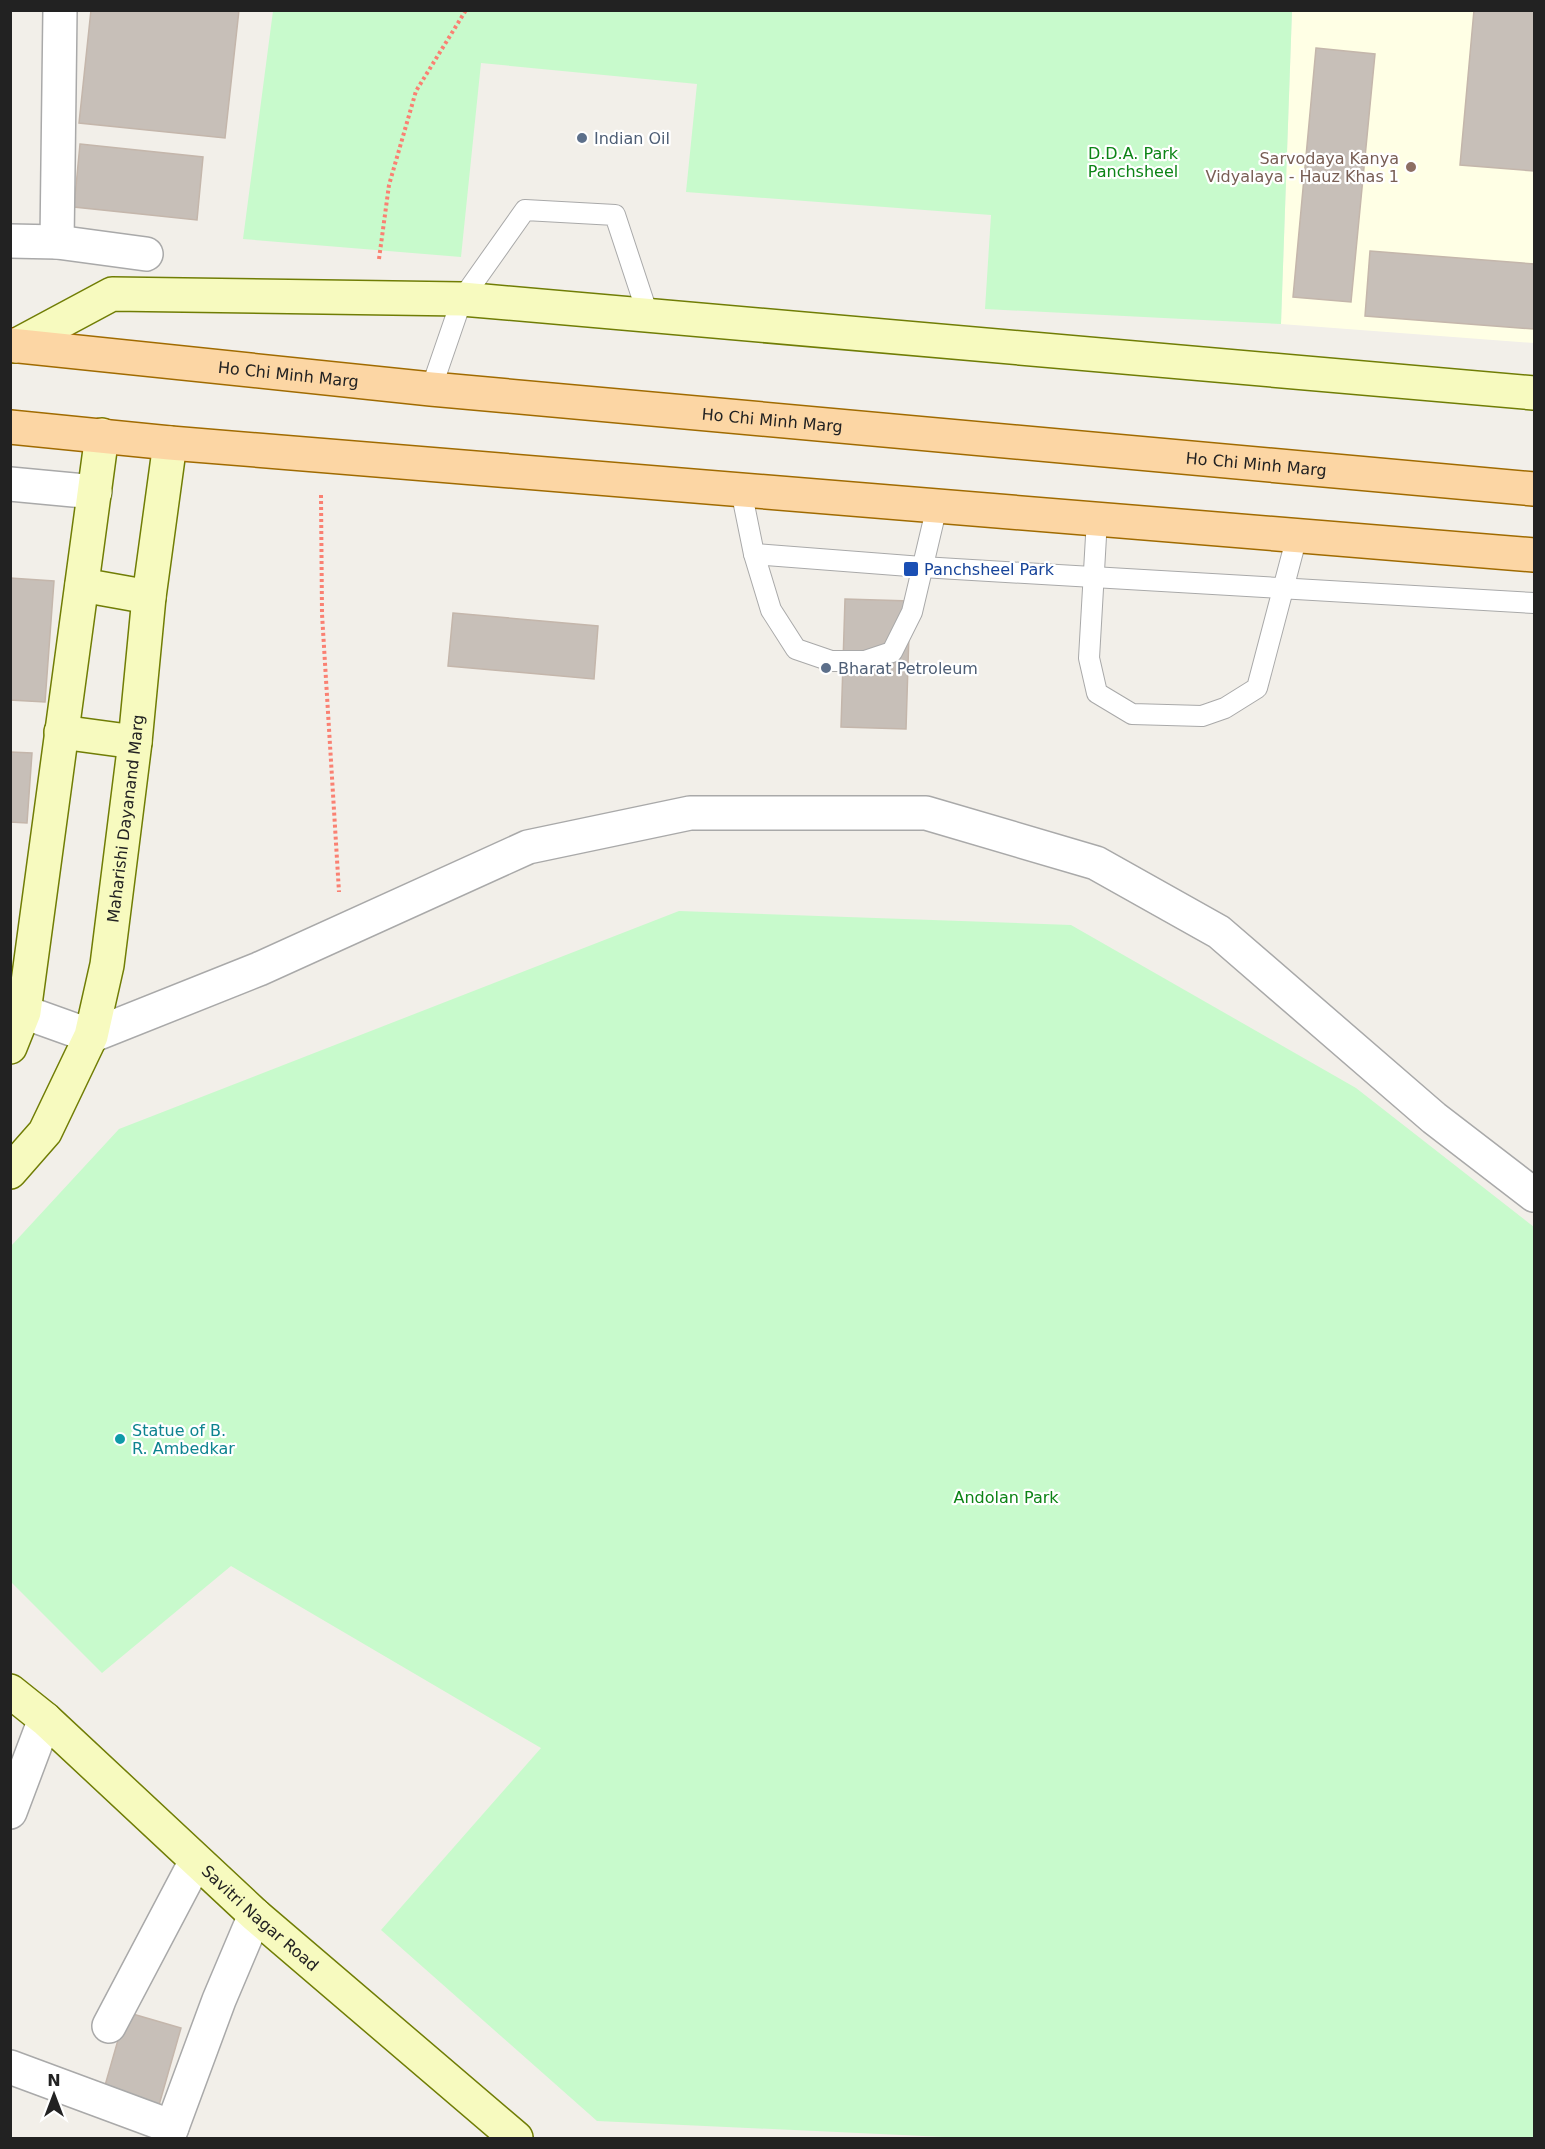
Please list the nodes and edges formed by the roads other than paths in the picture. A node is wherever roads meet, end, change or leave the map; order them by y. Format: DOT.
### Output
graph roads {
  1 [pos="60,10"];
  2 [pos="10,241"];
  3 [pos="57,242"];
  4 [pos="146,254"];
  5 [pos="462,299"];
  6 [pos="648,315"];
  7 [pos="13,346"];
  8 [pos="431,389"];
  9 [pos="1534,393"];
  10 [pos="10,427"];
  11 [pos="102,435"];
  12 [pos="170,442"];
  13 [pos="10,484"];
  14 [pos="1534,489"];
  15 [pos="741,490"];
  16 [pos="95,492"];
  17 [pos="937,506"];
  18 [pos="1097,519"];
  19 [pos="1296,536"];
  20 [pos="754,554"];
  21 [pos="1534,555"];
  22 [pos="922,567"];
  23 [pos="1094,576"];
  24 [pos="82,585"];
  25 [pos="1284,587"];
  26 [pos="149,597"];
  27 [pos="1534,603"];
  28 [pos="61,732"];
  29 [pos="135,742"];
  30 [pos="24,1012"];
  31 [pos="92,1036"];
  32 [pos="10,1047"];
  33 [pos="10,1172"];
  34 [pos="1534,1195"];
  35 [pos="10,1691"];
  36 [pos="45,1719"];
  37 [pos="10,1812"];
  38 [pos="196,1861"];
  39 [pos="255,1915"];
  40 [pos="109,2026"];
  41 [pos="10,2067"];
  42 [pos="170,2133"];
  43 [pos="516,2139"];
  1 -- 3 [label="street"];
  2 -- 3 [label="street"];
  3 -- 4 [label="street"];
  5 -- 6 [label="street"];
  5 -- 6 [label="lane"];
  5 -- 7 [label="street"];
  5 -- 8 [label="lane"];
  6 -- 9 [label="street"];
  7 -- 8 [label="main road, Ho Chi Minh Marg"];
  8 -- 14 [label="main road, Ho Chi Minh Marg"];
  10 -- 11 [label="main road"];
  11 -- 12 [label="main road"];
  11 -- 16 [label="street"];
  12 -- 15 [label="main road"];
  12 -- 26 [label="street, Maharishi Dayanand Marg"];
  13 -- 16 [label="street"];
  15 -- 17 [label="main road"];
  15 -- 20 [label="lane"];
  16 -- 24 [label="street"];
  17 -- 18 [label="main road"];
  17 -- 22 [label="lane"];
  18 -- 19 [label="main road"];
  18 -- 23 [label="lane"];
  19 -- 21 [label="main road"];
  19 -- 25 [label="lane"];
  20 -- 22 [label="lane"];
  20 -- 22 [label="lane"];
  22 -- 23 [label="lane"];
  23 -- 25 [label="lane"];
  23 -- 25 [label="lane"];
  24 -- 26 [label="street"];
  24 -- 28 [label="street"];
  25 -- 27 [label="lane"];
  26 -- 29 [label="street, Maharishi Dayanand Marg"];
  28 -- 29 [label="street"];
  28 -- 30 [label="street"];
  29 -- 31 [label="street, Maharishi Dayanand Marg"];
  30 -- 31 [label="street"];
  30 -- 32 [label="street"];
  31 -- 33 [label="street, Maharishi Dayanand Marg"];
  31 -- 34 [label="street"];
  35 -- 36 [label="street, Savitri Nagar Road"];
  36 -- 37 [label="street"];
  36 -- 38 [label="street, Savitri Nagar Road"];
  38 -- 39 [label="street, Savitri Nagar Road"];
  38 -- 40 [label="street"];
  39 -- 42 [label="street"];
  39 -- 43 [label="street, Savitri Nagar Road"];
  41 -- 42 [label="street"];
}
